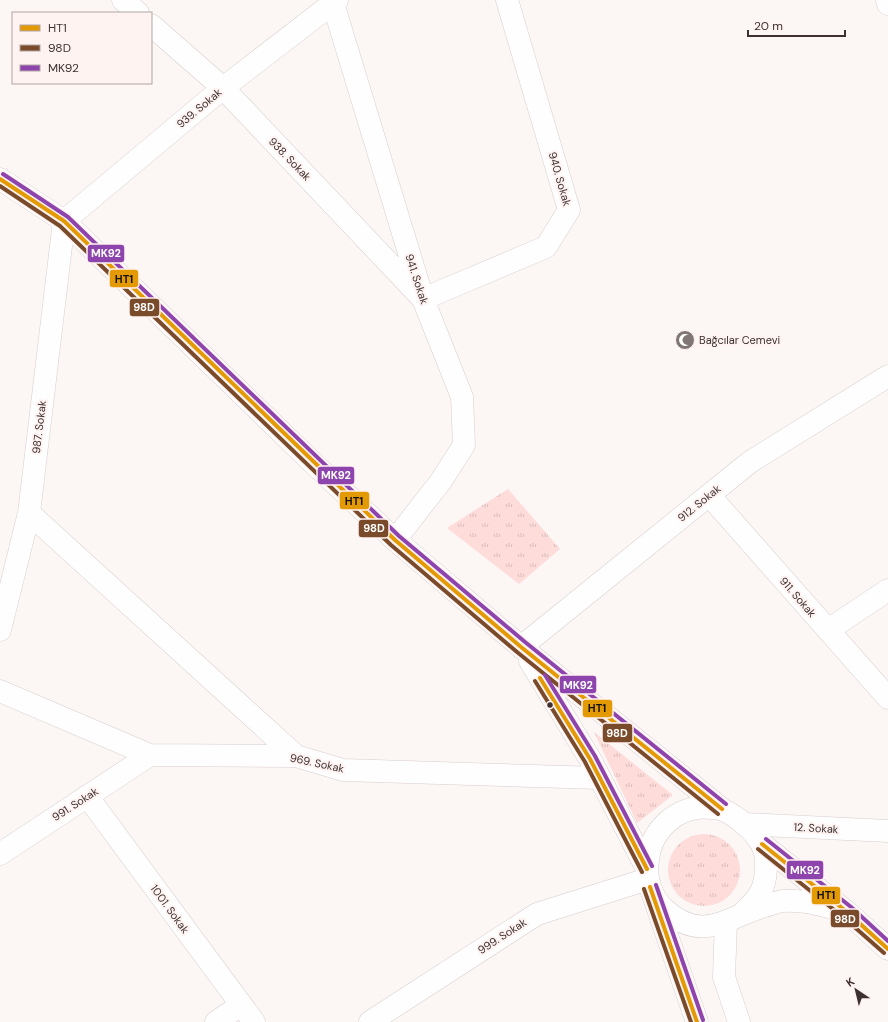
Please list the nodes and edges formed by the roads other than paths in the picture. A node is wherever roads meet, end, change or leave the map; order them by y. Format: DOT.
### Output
graph roads {
  1 [pos="123,0"];
  2 [pos="507,0"];
  3 [pos="887,0"];
  4 [pos="334,1"];
  5 [pos="888,4"];
  6 [pos="137,12"];
  7 [pos="152,26"];
  8 [pos="223,88"];
  9 [pos="0,179"];
  10 [pos="64,221"];
  11 [pos="423,299"];
  12 [pos="888,376"];
  13 [pos="709,495"];
  14 [pos="29,513"];
  15 [pos="395,540"];
  16 [pos="888,590"];
  17 [pos="0,630"];
  18 [pos="828,630"];
  19 [pos="521,646"];
  20 [pos="0,691"];
  21 [pos="888,698"];
  22 [pos="150,755"];
  23 [pos="296,756"];
  24 [pos="599,778"];
  25 [pos="87,796"];
  26 [pos="722,809"];
  27 [pos="744,824"];
  28 [pos="888,831"];
  29 [pos="762,844"];
  30 [pos="0,854"];
  31 [pos="648,878"];
  32 [pos="847,912"];
  33 [pos="734,918"];
  34 [pos="888,949"];
  35 [pos="241,1005"];
  36 [pos="216,1022"];
  37 [pos="254,1022"];
  38 [pos="370,1022"];
  39 [pos="697,1022"];
  40 [pos="739,1022"];
  1 -- 6 [label="street"];
  2 -- 11 [label="street, 940. Sokak"];
  3 -- 5 [label="street"];
  4 -- 8 [label="street, 939. Sokak"];
  4 -- 11 [label="street, 941. Sokak"];
  7 -- 8 [label="street, 938. Sokak"];
  8 -- 10 [label="street, 939. Sokak"];
  8 -- 11 [label="street, 938. Sokak"];
  9 -- 10 [label="street"];
  10 -- 14 [label="street, 987. Sokak"];
  10 -- 15 [label="street"];
  11 -- 15 [label="street, 941. Sokak"];
  12 -- 13 [label="street, 912. Sokak"];
  13 -- 18 [label="street, 911. Sokak"];
  13 -- 19 [label="street, 912. Sokak"];
  14 -- 17 [label="street, 987. Sokak"];
  14 -- 23 [label="street"];
  15 -- 19 [label="street"];
  16 -- 18 [label="street"];
  18 -- 21 [label="street, 911. Sokak"];
  19 -- 24 [label="street"];
  19 -- 26 [label="street"];
  20 -- 22 [label="street, 969. Sokak"];
  22 -- 23 [label="street, 969. Sokak"];
  22 -- 25 [label="street, 991. Sokak"];
  23 -- 24 [label="street, 969. Sokak"];
  24 -- 31 [label="street"];
  25 -- 30 [label="street, 991. Sokak"];
  25 -- 35 [label="street, 1001. Sokak"];
  26 -- 27 [label="street"];
  26 -- 31 [label="street"];
  27 -- 28 [label="street, 12. Sokak"];
  27 -- 29 [label="street"];
  29 -- 32 [label="street"];
  29 -- 33 [label="street"];
  31 -- 33 [label="street"];
  31 -- 38 [label="street, 999. Sokak"];
  31 -- 39 [label="street"];
  32 -- 33 [label="street"];
  32 -- 34 [label="street"];
  33 -- 40 [label="street"];
  35 -- 36 [label="street"];
  35 -- 37 [label="street, 1001. Sokak"];
}
